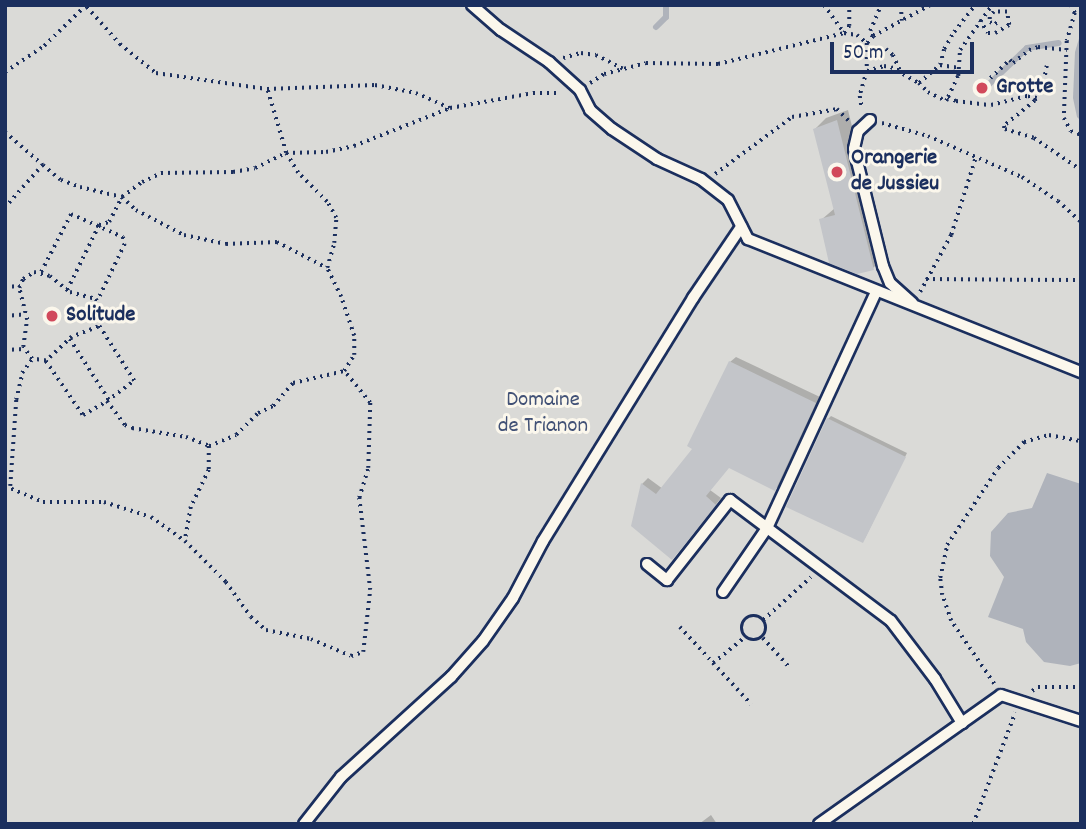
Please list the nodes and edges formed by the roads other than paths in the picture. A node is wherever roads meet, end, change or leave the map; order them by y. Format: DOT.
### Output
graph roads {
  1 [pos="472,5"];
  2 [pos="870,120"];
  3 [pos="741,227"];
  4 [pos="876,292"];
  5 [pos="917,308"];
  6 [pos="1081,372"];
  7 [pos="767,528"];
  8 [pos="647,564"];
  9 [pos="723,592"];
  10 [pos="1081,721"];
  11 [pos="962,723"];
  12 [pos="304,824"];
  13 [pos="819,824"];
  1 -- 3 [label="lane"];
  2 -- 5 [label="lane"];
  3 -- 4 [label="lane"];
  3 -- 12 [label="lane"];
  4 -- 5 [label="lane"];
  4 -- 7 [label="lane"];
  5 -- 6 [label="lane"];
  7 -- 8 [label="lane"];
  7 -- 9 [label="lane"];
  7 -- 11 [label="lane"];
  10 -- 11 [label="lane"];
  11 -- 13 [label="lane"];
}
